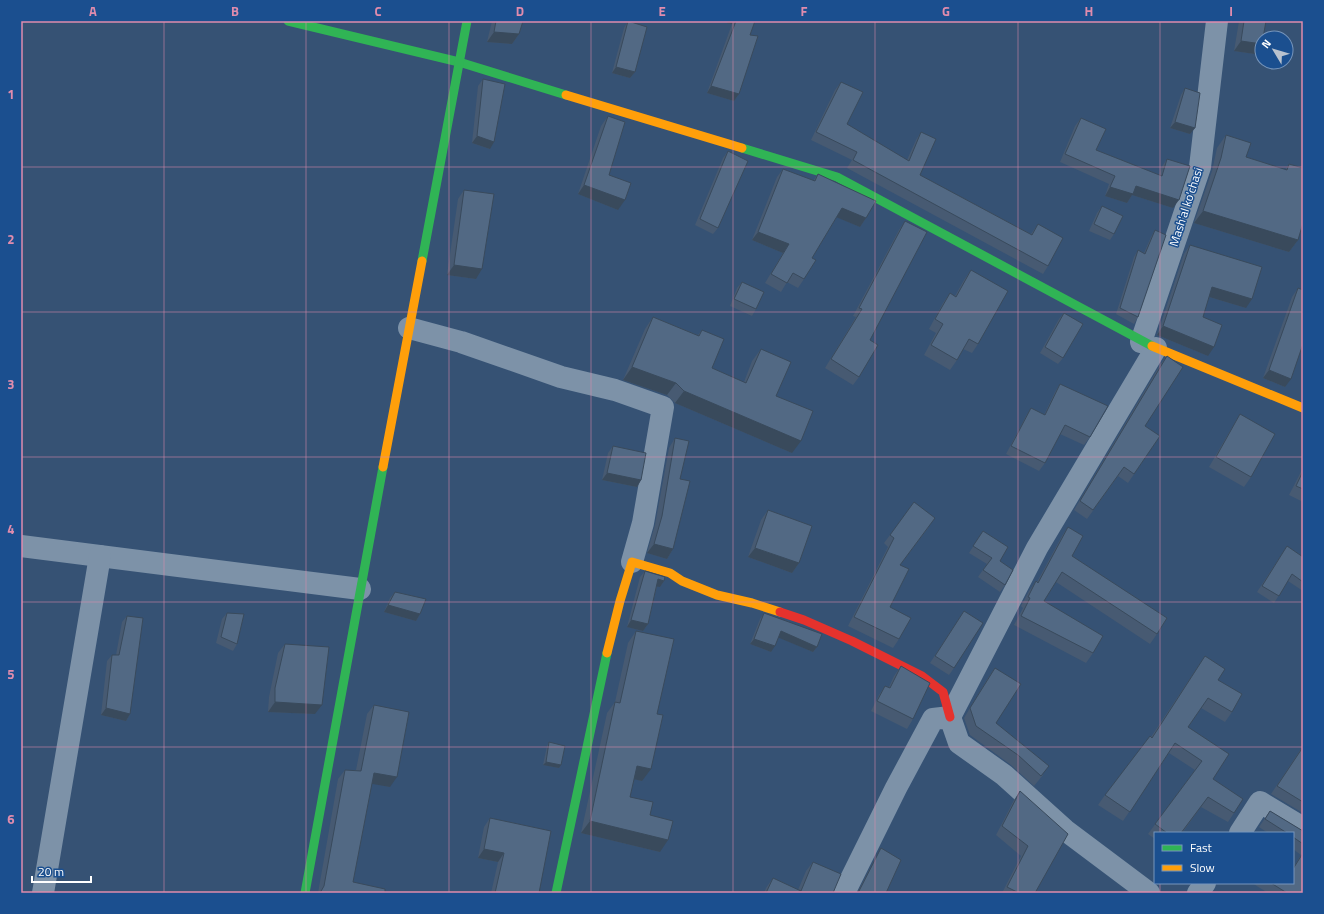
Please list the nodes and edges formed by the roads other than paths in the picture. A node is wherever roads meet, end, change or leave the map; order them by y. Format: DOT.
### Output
graph roads {
  1 [pos="288,21"];
  2 [pos="467,21"];
  3 [pos="1217,21"];
  4 [pos="460,62"];
  5 [pos="409,328"];
  6 [pos="1148,345"];
  7 [pos="1303,408"];
  8 [pos="21,546"];
  9 [pos="100,556"];
  10 [pos="632,562"];
  11 [pos="360,589"];
  12 [pos="950,717"];
  13 [pos="1303,828"];
  14 [pos="1241,832"];
  15 [pos="1204,884"];
  16 [pos="43,893"];
  17 [pos="305,893"];
  18 [pos="556,893"];
  19 [pos="844,893"];
  20 [pos="1148,893"];
  21 [pos="1198,893"];
  1 -- 4 [label="street"];
  2 -- 4 [label="street"];
  3 -- 6 [label="street, Mash'al ko'chasi"];
  4 -- 5 [label="street"];
  4 -- 6 [label="street"];
  5 -- 10 [label="street"];
  5 -- 11 [label="street"];
  6 -- 7 [label="street"];
  6 -- 12 [label="street, Mash'al ko'chasi"];
  8 -- 9 [label="street"];
  9 -- 11 [label="street"];
  9 -- 16 [label="street"];
  10 -- 12 [label="street"];
  10 -- 18 [label="street"];
  11 -- 17 [label="street"];
  12 -- 19 [label="street"];
  12 -- 20 [label="street"];
  13 -- 14 [label="street"];
  15 -- 21 [label="street"];
}
